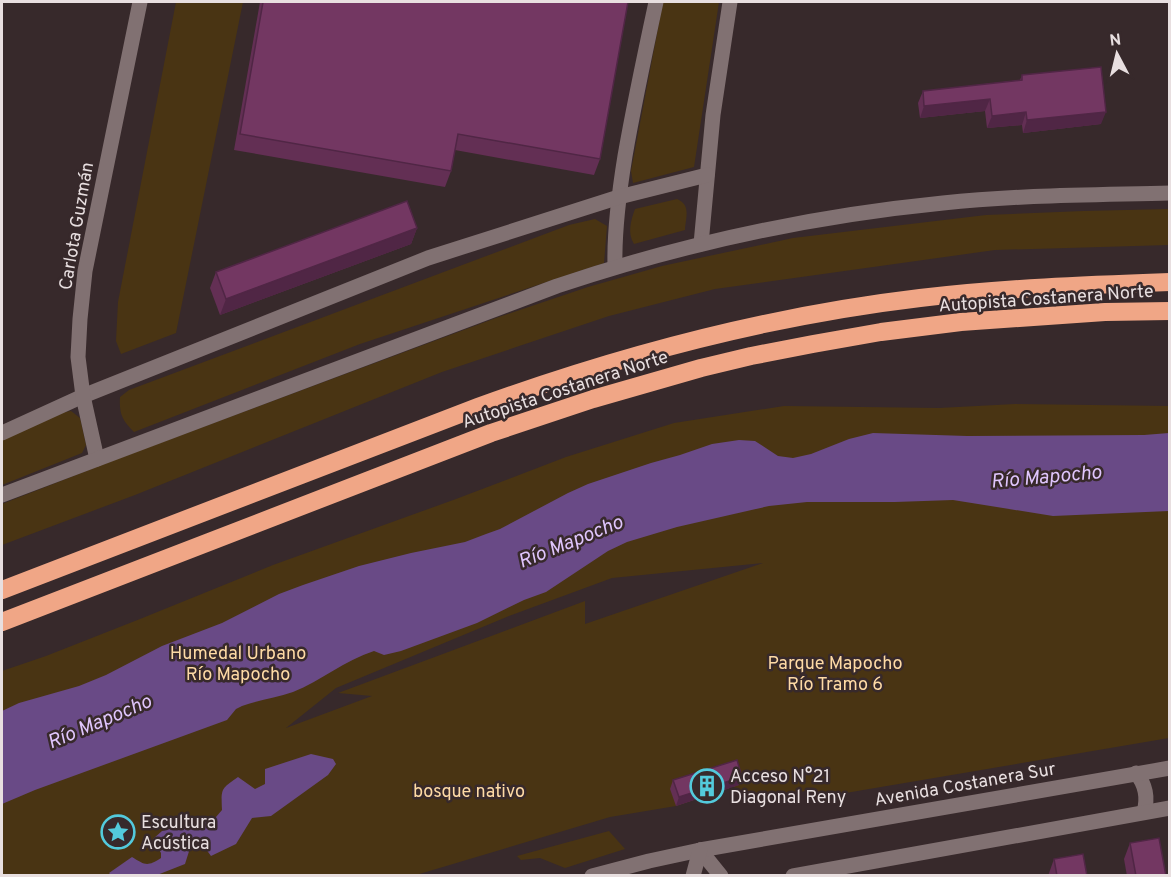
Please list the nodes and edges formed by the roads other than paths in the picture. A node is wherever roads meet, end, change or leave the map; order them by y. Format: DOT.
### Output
graph roads {
  1 [pos="140,2"];
  2 [pos="656,2"];
  3 [pos="730,2"];
  4 [pos="707,175"];
  5 [pos="1170,193"];
  6 [pos="619,197"];
  7 [pos="701,244"];
  8 [pos="615,266"];
  9 [pos="1170,282"];
  10 [pos="1170,311"];
  11 [pos="83,396"];
  12 [pos="2,433"];
  13 [pos="97,459"];
  14 [pos="2,495"];
  15 [pos="2,590"];
  16 [pos="2,622"];
  17 [pos="1170,768"];
  18 [pos="1136,773"];
  19 [pos="1170,808"];
  20 [pos="1144,812"];
  21 [pos="700,850"];
  22 [pos="592,876"];
  23 [pos="693,876"];
  24 [pos="722,876"];
  25 [pos="793,876"];
  1 -- 11 [label="street, Carlota Guzmán"];
  2 -- 6 [label="street"];
  3 -- 4 [label="street"];
  4 -- 6 [label="street"];
  4 -- 7 [label="street"];
  5 -- 7 [label="street"];
  6 -- 8 [label="street"];
  6 -- 11 [label="street"];
  7 -- 8 [label="street"];
  8 -- 13 [label="street"];
  9 -- 15 [label="highway, Autopista Costanera Norte"];
  10 -- 16 [label="highway, Autopista Costanera Norte"];
  11 -- 12 [label="street"];
  11 -- 13 [label="street, Carlota Guzmán"];
  13 -- 14 [label="street"];
  17 -- 18 [label="street, Avenida Costanera Sur"];
  18 -- 20 [label="street"];
  18 -- 21 [label="street, Avenida Costanera Sur"];
  19 -- 20 [label="street"];
  20 -- 25 [label="street"];
  21 -- 22 [label="street, Avenida Costanera Sur"];
  21 -- 23 [label="street"];
  21 -- 24 [label="street"];
}
